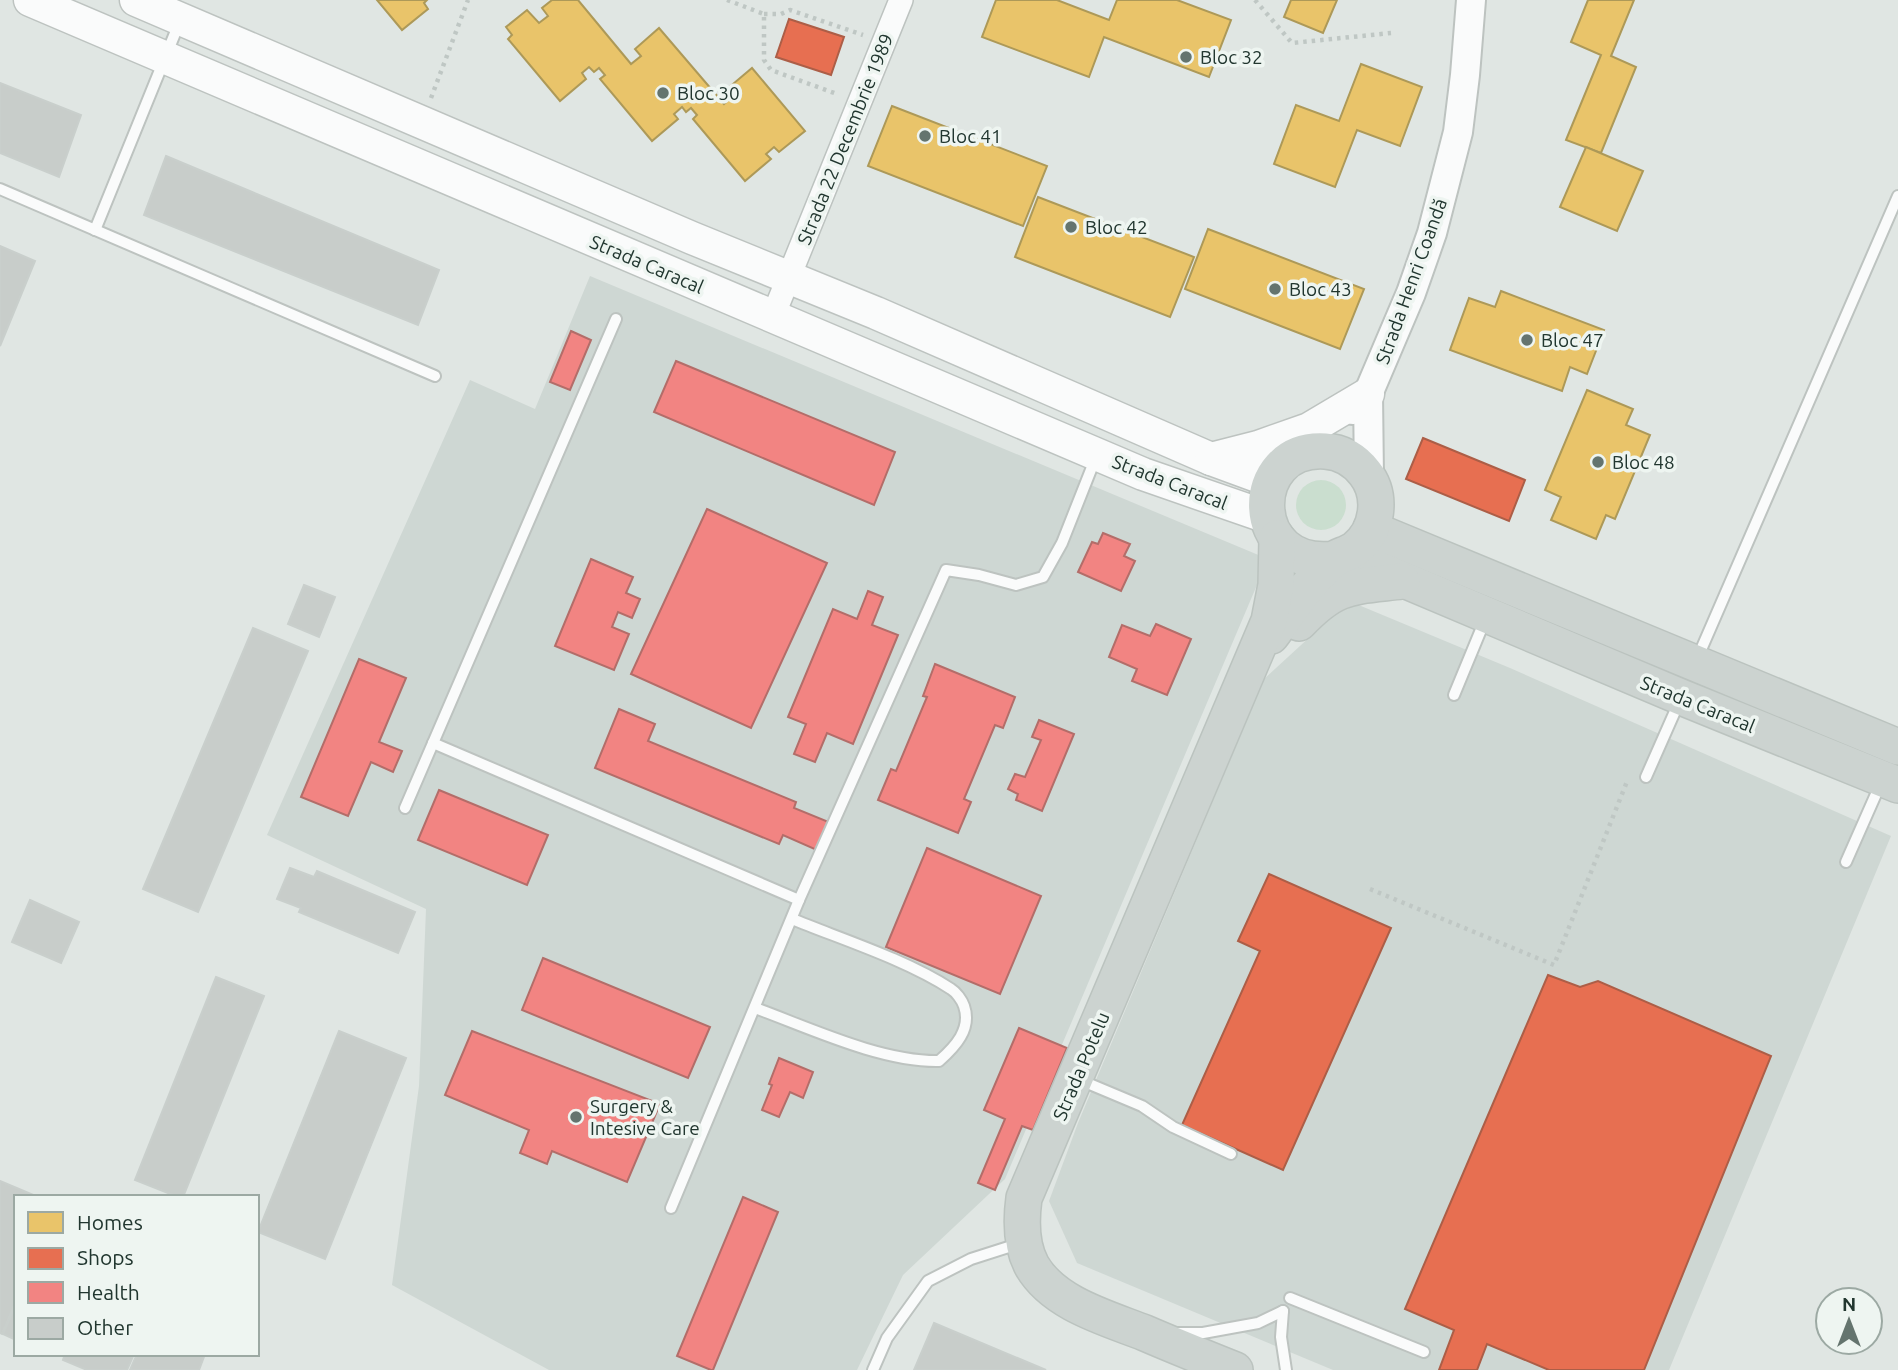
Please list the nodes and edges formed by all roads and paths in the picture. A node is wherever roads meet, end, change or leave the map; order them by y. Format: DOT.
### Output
graph roads {
  1 [pos="136,0"];
  2 [pos="468,0"];
  3 [pos="727,0"];
  4 [pos="901,0"];
  5 [pos="1255,0"];
  6 [pos="1471,0"];
  7 [pos="48,4"];
  8 [pos="764,14"];
  9 [pos="181,19"];
  10 [pos="1391,33"];
  11 [pos="884,42"];
  12 [pos="165,57"];
  13 [pos="860,102"];
  14 [pos="421,121"];
  15 [pos="0,189"];
  16 [pos="1898,196"];
  17 [pos="95,230"];
  18 [pos="790,277"];
  19 [pos="773,316"];
  20 [pos="616,319"];
  21 [pos="435,376"];
  22 [pos="1368,394"];
  23 [pos="1315,450"];
  24 [pos="1097,454"];
  25 [pos="1212,459"];
  26 [pos="1369,478"];
  27 [pos="1271,481"];
  28 [pos="1272,528"];
  29 [pos="1371,529"];
  30 [pos="1340,557"];
  31 [pos="1406,581"];
  32 [pos="1488,615"];
  33 [pos="1250,666"];
  34 [pos="1688,680"];
  35 [pos="1454,695"];
  36 [pos="433,743"];
  37 [pos="1898,747"];
  38 [pos="1632,770"];
  39 [pos="1646,777"];
  40 [pos="1891,782"];
  41 [pos="405,808"];
  42 [pos="1846,862"];
  43 [pos="1370,889"];
  44 [pos="799,900"];
  45 [pos="792,919"];
  46 [pos="755,1007"];
  47 [pos="1076,1078"];
  48 [pos="1231,1154"];
  49 [pos="671,1208"];
  50 [pos="1024,1242"];
  51 [pos="1290,1298"];
  52 [pos="1133,1328"];
  53 [pos="1424,1352"];
  54 [pos="873,1370"];
  55 [pos="1235,1370"];
  56 [pos="1286,1370"];
  1 -- 9 [label="main road, Strada Caracal"];
  2 -- 14 [label="path"];
  3 -- 8 [label="path"];
  4 -- 11 [label="street, Strada 22 Decembrie 1989"];
  5 -- 10 [label="path"];
  6 -- 22 [label="street, Strada Henri Coandă"];
  7 -- 12 [label="main road, Strada Caracal"];
  8 -- 11 [label="path"];
  8 -- 13 [label="path"];
  9 -- 12 [label="lane"];
  9 -- 14 [label="main road, Strada Caracal"];
  11 -- 13 [label="street, Strada 22 Decembrie 1989"];
  12 -- 17 [label="lane"];
  12 -- 19 [label="main road, Strada Caracal"];
  13 -- 18 [label="street, Strada 22 Decembrie 1989"];
  14 -- 18 [label="main road, Strada Caracal"];
  15 -- 17 [label="lane"];
  16 -- 34 [label="lane"];
  17 -- 21 [label="lane"];
  18 -- 19 [label="street, Strada 22 Decembrie 1989"];
  18 -- 25 [label="main road, Strada Caracal"];
  19 -- 24 [label="main road, Strada Caracal"];
  20 -- 36 [label="lane"];
  22 -- 23 [label="street, Strada Henri Coandă"];
  22 -- 25 [label="main road"];
  22 -- 26 [label="street, Strada Henri Coandă"];
  23 -- 26 [label="main road"];
  23 -- 27 [label="main road"];
  24 -- 28 [label="main road, Strada Caracal"];
  24 -- 44 [label="lane"];
  25 -- 27 [label="main road, Strada Caracal"];
  26 -- 29 [label="main road"];
  27 -- 28 [label="main road"];
  28 -- 30 [label="main road"];
  28 -- 33 [label="main road, Strada Potelu"];
  29 -- 30 [label="main road"];
  29 -- 34 [label="main road, Strada Caracal"];
  30 -- 31 [label="main road, Strada Caracal"];
  30 -- 33 [label="main road, Strada Potelu"];
  31 -- 32 [label="main road, Strada Caracal"];
  31 -- 33 [label="main road"];
  32 -- 34 [label="main road, Strada Caracal"];
  32 -- 35 [label="lane"];
  33 -- 47 [label="main road, Strada Potelu"];
  34 -- 37 [label="main road, Strada Caracal"];
  34 -- 39 [label="lane"];
  34 -- 40 [label="main road, Strada Caracal"];
  36 -- 41 [label="lane"];
  36 -- 44 [label="lane"];
  38 -- 43 [label="path"];
  40 -- 42 [label="lane"];
  44 -- 45 [label="lane"];
  45 -- 46 [label="lane"];
  45 -- 46 [label="lane"];
  46 -- 49 [label="lane"];
  47 -- 48 [label="lane"];
  47 -- 50 [label="main road, Strada Potelu"];
  50 -- 52 [label="main road, Strada Potelu"];
  50 -- 54 [label="lane"];
  51 -- 53 [label="lane"];
  52 -- 55 [label="main road, Strada Potelu"];
  52 -- 56 [label="lane"];
}
